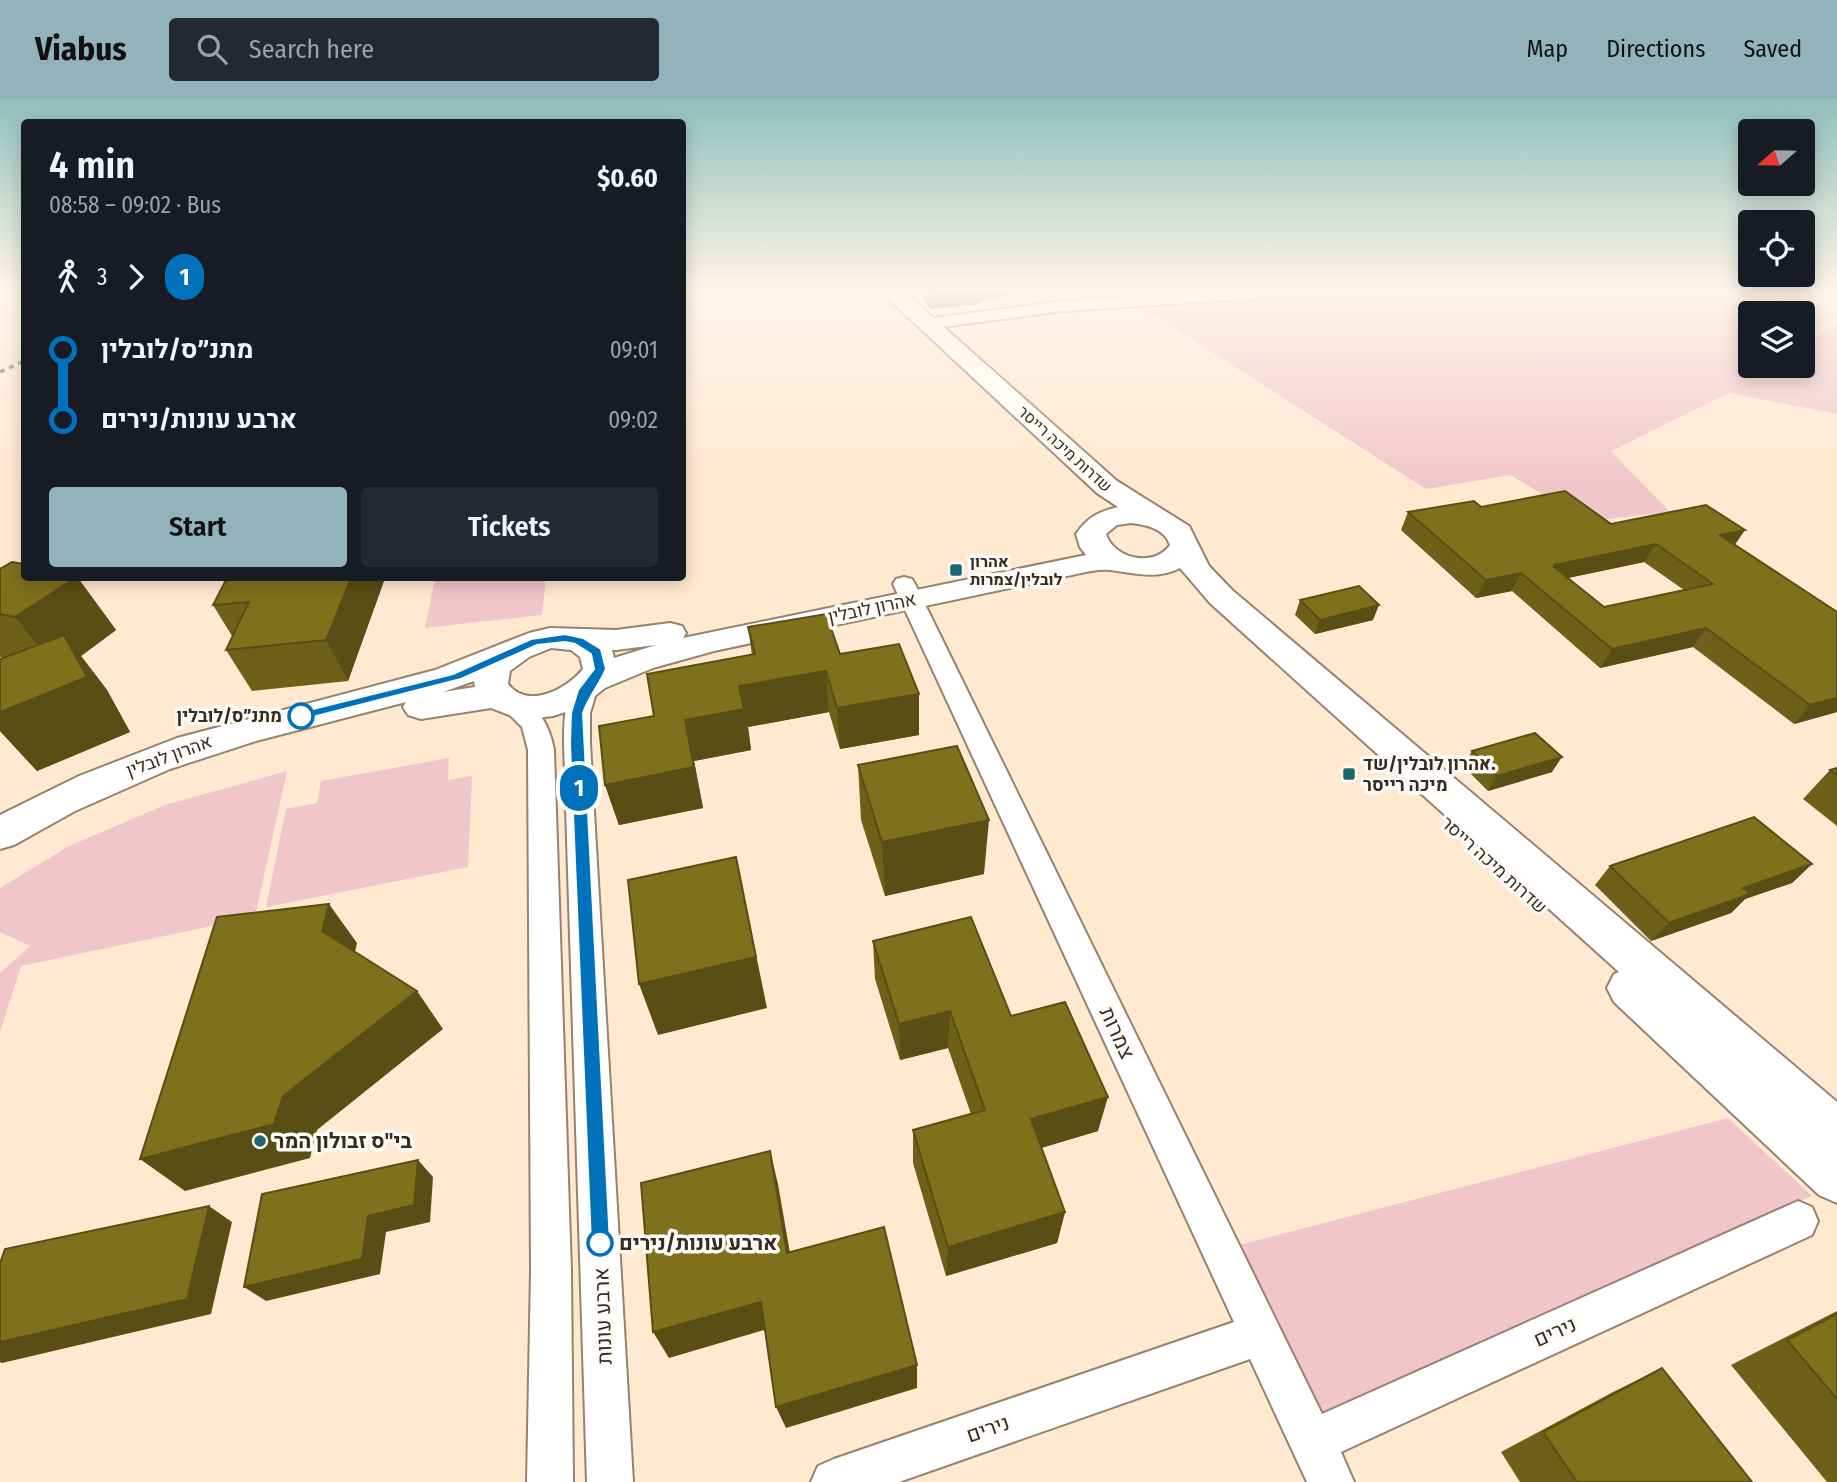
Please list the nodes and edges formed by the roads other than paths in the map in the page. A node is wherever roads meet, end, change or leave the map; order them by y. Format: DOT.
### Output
graph roads {
  1 [pos="935,355"];
  2 [pos="960,355"];
  3 [pos="1153,518"];
  4 [pos="1101,532"];
  5 [pos="1185,546"];
  6 [pos="907,591"];
  7 [pos="579,640"];
  8 [pos="508,655"];
  9 [pos="590,685"];
  10 [pos="505,700"];
  11 [pos="0,834"];
  12 [pos="0,860"];
  13 [pos="1837,1135"];
  14 [pos="1837,1177"];
  15 [pos="1798,1221"];
  16 [pos="1261,1334"];
  17 [pos="1312,1441"];
  18 [pos="550,1482"];
  19 [pos="610,1482"];
  20 [pos="834,1482"];
  21 [pos="1331,1482"];
  1 -- 4 [label="street, שדרות מיכה רייסר"];
  2 -- 3 [label="street, שדרות מיכה רייסר"];
  3 -- 4 [label="street"];
  3 -- 5 [label="street, שדרות מיכה רייסר"];
  4 -- 5 [label="street"];
  4 -- 6 [label="street, אהרון לובלין"];
  4 -- 14 [label="street, שדרות מיכה רייסר"];
  5 -- 13 [label="street, שדרות מיכה רייסר"];
  6 -- 7 [label="street, אהרון לובלין"];
  6 -- 9 [label="street, אהרון לובלין"];
  6 -- 16 [label="street, צמרות"];
  7 -- 8 [label="street"];
  7 -- 9 [label="street"];
  8 -- 10 [label="street"];
  8 -- 11 [label="street, אהרון לובלין"];
  9 -- 10 [label="street"];
  9 -- 19 [label="street, ארבע עונות"];
  10 -- 12 [label="street, אהרון לובלין"];
  10 -- 18 [label="street"];
  15 -- 17 [label="street, נירים"];
  16 -- 17 [label="street, צמרות"];
  16 -- 20 [label="street, נירים"];
  17 -- 21 [label="street, צמרות"];
}
